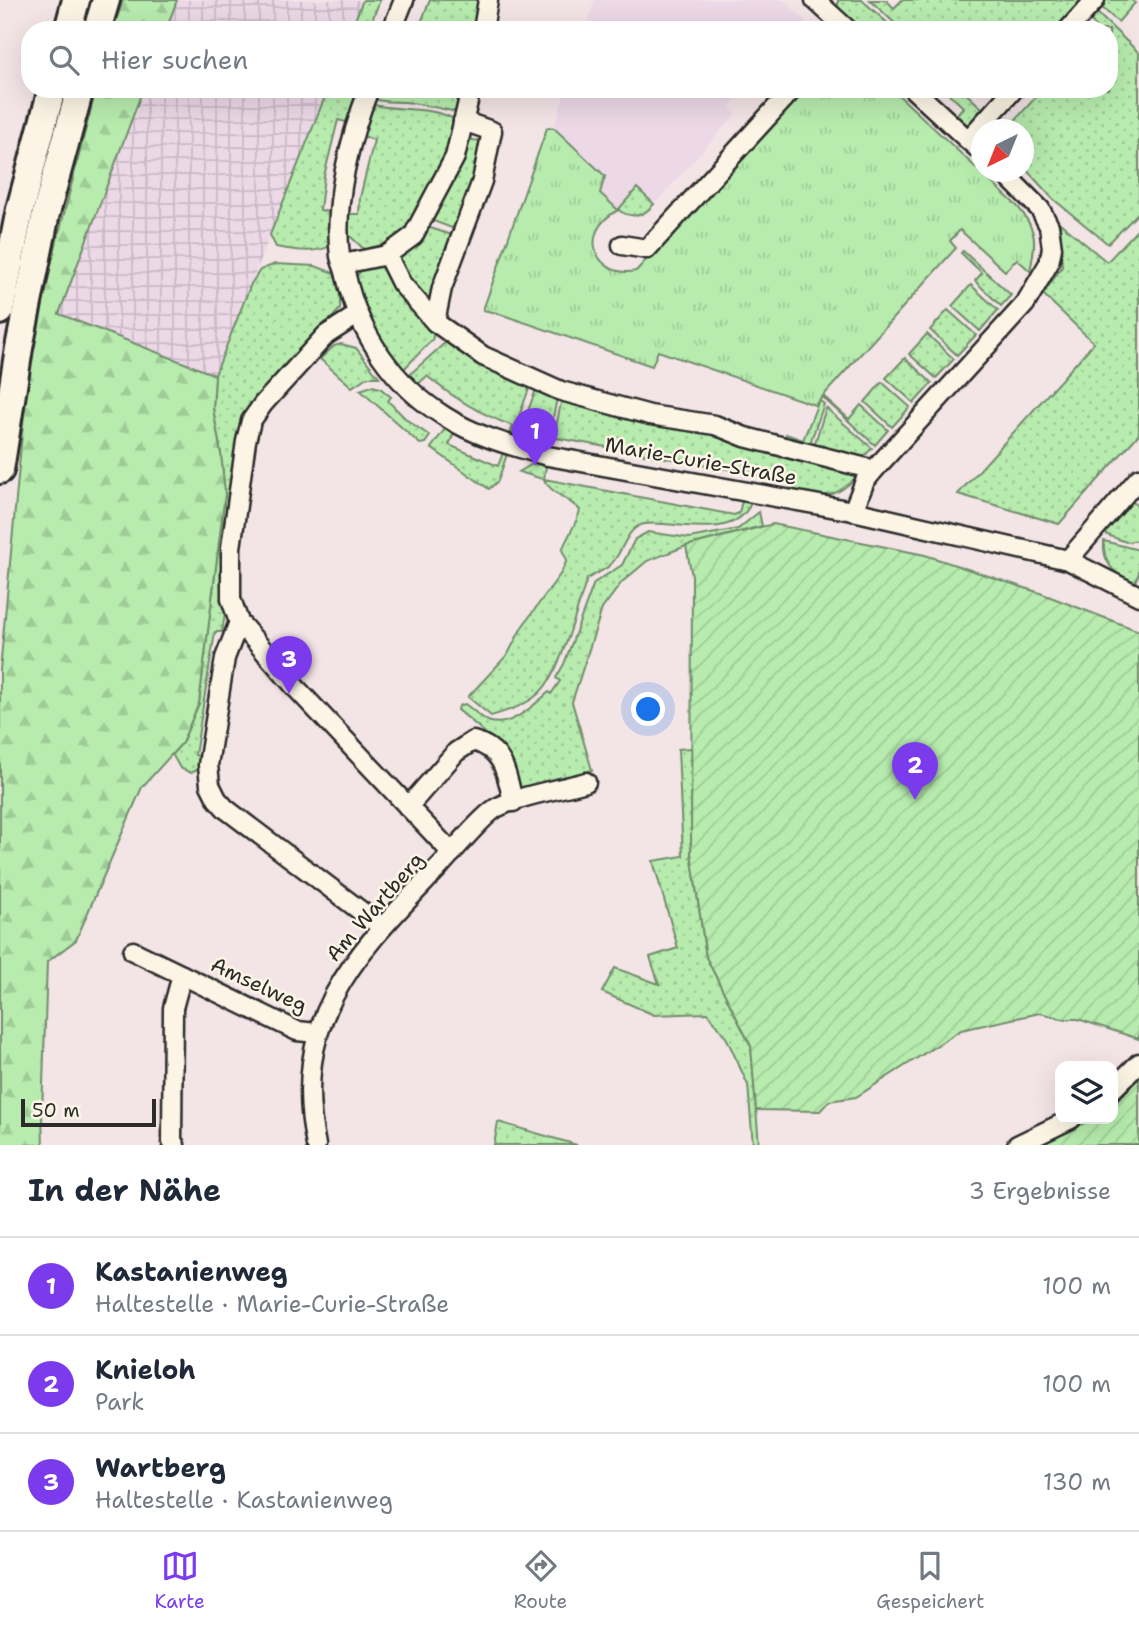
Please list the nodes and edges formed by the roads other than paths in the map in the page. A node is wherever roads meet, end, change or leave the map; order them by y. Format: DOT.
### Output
graph roads {
  1 [pos="76,0"];
  2 [pos="106,0"];
  3 [pos="404,0"];
  4 [pos="488,0"];
  5 [pos="1095,0"];
  6 [pos="822,2"];
  7 [pos="70,21"];
  8 [pos="100,21"];
  9 [pos="396,21"];
  10 [pos="485,21"];
  11 [pos="840,21"];
  12 [pos="1076,21"];
  13 [pos="50,98"];
  14 [pos="78,98"];
  15 [pos="366,98"];
  16 [pos="469,98"];
  17 [pos="785,98"];
  18 [pos="923,98"];
  19 [pos="1008,98"];
  20 [pos="993,119"];
  21 [pos="463,121"];
  22 [pos="971,142"];
  23 [pos="1013,182"];
  24 [pos="622,245"];
  25 [pos="387,255"];
  26 [pos="341,260"];
  27 [pos="0,311"];
  28 [pos="357,315"];
  29 [pos="435,321"];
  30 [pos="0,470"];
  31 [pos="874,470"];
  32 [pos="1139,478"];
  33 [pos="853,511"];
  34 [pos="1068,560"];
  35 [pos="1139,596"];
  36 [pos="239,622"];
  37 [pos="586,782"];
  38 [pos="513,802"];
  39 [pos="408,807"];
  40 [pos="452,853"];
  41 [pos="382,927"];
  42 [pos="133,951"];
  43 [pos="182,975"];
  44 [pos="317,1033"];
  45 [pos="1139,1063"];
  46 [pos="1118,1084"];
  47 [pos="1061,1124"];
  48 [pos="174,1145"];
  49 [pos="316,1145"];
  50 [pos="1017,1145"];
  1 -- 7 [label="main road"];
  2 -- 8 [label="main road"];
  3 -- 9 [label="street"];
  4 -- 10 [label="street"];
  5 -- 12 [label="street"];
  6 -- 11 [label="street"];
  13 -- 27 [label="main road"];
  14 -- 30 [label="main road"];
  15 -- 26 [label="street, Marie-Curie-Straße"];
  16 -- 21 [label="street"];
  17 -- 24 [label="street"];
  18 -- 22 [label="street"];
  19 -- 20 [label="street"];
  21 -- 25 [label="street"];
  21 -- 29 [label="street"];
  23 -- 31 [label="street"];
  25 -- 26 [label="street"];
  25 -- 29 [label="street"];
  26 -- 28 [label="street, Marie-Curie-Straße"];
  28 -- 33 [label="street, Marie-Curie-Straße"];
  28 -- 36 [label="street"];
  29 -- 31 [label="street"];
  31 -- 33 [label="street"];
  32 -- 34 [label="street"];
  33 -- 34 [label="street, Marie-Curie-Straße"];
  34 -- 35 [label="street, Marie-Curie-Straße"];
  36 -- 39 [label="street"];
  36 -- 41 [label="street"];
  37 -- 38 [label="street, Am Wartberg"];
  38 -- 39 [label="street"];
  38 -- 40 [label="street, Am Wartberg"];
  39 -- 40 [label="street"];
  40 -- 41 [label="street, Am Wartberg"];
  41 -- 44 [label="street, Am Wartberg"];
  42 -- 43 [label="street, Amselweg"];
  43 -- 44 [label="street, Amselweg"];
  43 -- 48 [label="street, Amselweg"];
  44 -- 49 [label="street, Am Wartberg"];
  45 -- 46 [label="street"];
  47 -- 50 [label="street"];
}
